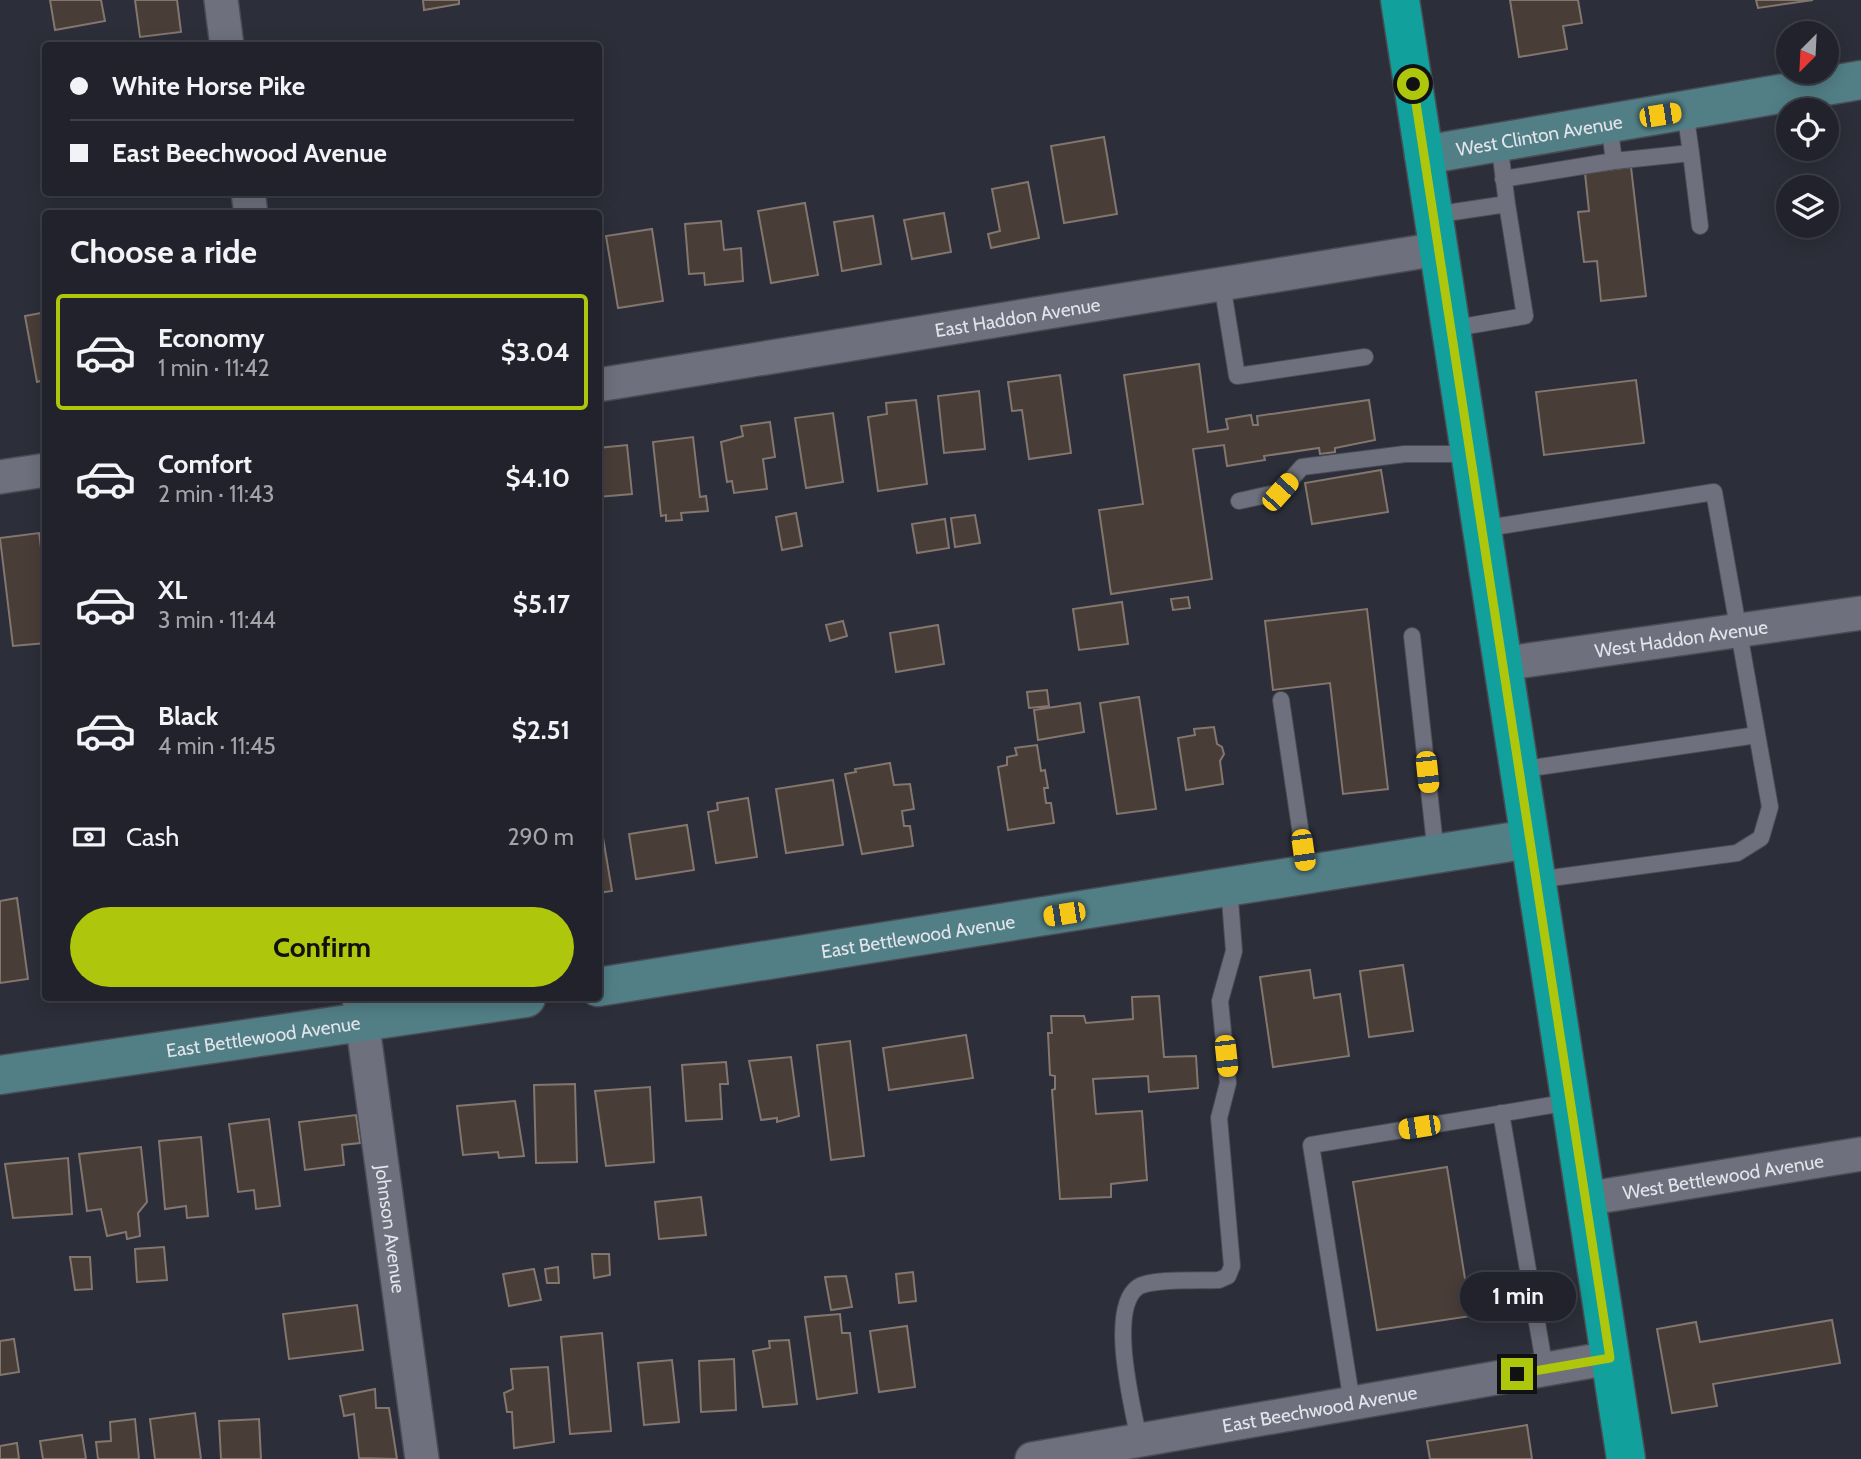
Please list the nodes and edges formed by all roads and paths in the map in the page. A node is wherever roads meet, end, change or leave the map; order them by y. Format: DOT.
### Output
graph roads {
  1 [pos="221,0"];
  2 [pos="1400,0"];
  3 [pos="226,42"];
  4 [pos="1861,80"];
  5 [pos="1685,111"];
  6 [pos="1609,123"];
  7 [pos="1691,153"];
  8 [pos="1424,155"];
  9 [pos="1501,160"];
  10 [pos="1614,161"];
  11 [pos="1507,204"];
  12 [pos="1700,226"];
  13 [pos="1435,232"];
  14 [pos="1223,284"];
  15 [pos="1450,329"];
  16 [pos="1365,358"];
  17 [pos="602,384"];
  18 [pos="1470,454"];
  19 [pos="42,471"];
  20 [pos="0,477"];
  21 [pos="1239,501"];
  22 [pos="1481,529"];
  23 [pos="1861,612"];
  24 [pos="1737,630"];
  25 [pos="1412,636"];
  26 [pos="1502,664"];
  27 [pos="1281,700"];
  28 [pos="1757,736"];
  29 [pos="1518,770"];
  30 [pos="1529,839"];
  31 [pos="1436,854"];
  32 [pos="1307,874"];
  33 [pos="1535,880"];
  34 [pos="1228,887"];
  35 [pos="602,986"];
  36 [pos="485,1001"];
  37 [pos="361,1010"];
  38 [pos="0,1075"];
  39 [pos="1570,1102"];
  40 [pos="1501,1113"];
  41 [pos="1861,1154"];
  42 [pos="1585,1199"];
  43 [pos="1610,1358"];
  44 [pos="1545,1369"];
  45 [pos="1352,1403"];
  46 [pos="1139,1440"];
  47 [pos="422,1459"];
  48 [pos="1031,1459"];
  49 [pos="1626,1459"];
  1 -- 3 [label="street"];
  2 -- 8 [label="highway"];
  4 -- 5 [label="street, West Clinton Avenue"];
  5 -- 6 [label="street, West Clinton Avenue"];
  5 -- 7 [label="lane"];
  6 -- 9 [label="street, West Clinton Avenue"];
  6 -- 10 [label="lane"];
  7 -- 10 [label="lane"];
  7 -- 12 [label="lane"];
  8 -- 9 [label="street, West Clinton Avenue"];
  8 -- 13 [label="highway"];
  9 -- 10 [label="lane"];
  9 -- 11 [label="lane"];
  11 -- 13 [label="lane"];
  11 -- 15 [label="lane"];
  13 -- 14 [label="street, East Haddon Avenue"];
  13 -- 15 [label="highway"];
  14 -- 16 [label="lane"];
  14 -- 17 [label="street, East Haddon Avenue"];
  15 -- 18 [label="highway"];
  18 -- 21 [label="lane"];
  18 -- 22 [label="highway"];
  19 -- 20 [label="street"];
  22 -- 24 [label="lane"];
  22 -- 26 [label="highway"];
  23 -- 24 [label="street, West Haddon Avenue"];
  24 -- 26 [label="street, West Haddon Avenue"];
  24 -- 28 [label="lane"];
  25 -- 31 [label="lane"];
  26 -- 29 [label="highway"];
  27 -- 32 [label="lane"];
  28 -- 29 [label="lane"];
  28 -- 33 [label="lane"];
  29 -- 30 [label="highway"];
  30 -- 31 [label="street, East Bettlewood Avenue"];
  30 -- 33 [label="highway"];
  31 -- 32 [label="street, East Bettlewood Avenue"];
  32 -- 34 [label="street, East Bettlewood Avenue"];
  33 -- 39 [label="highway"];
  34 -- 35 [label="street, East Bettlewood Avenue"];
  34 -- 46 [label="lane"];
  36 -- 37 [label="street, East Bettlewood Avenue"];
  37 -- 38 [label="street, East Bettlewood Avenue"];
  37 -- 47 [label="street, Johnson Avenue"];
  39 -- 40 [label="lane"];
  39 -- 42 [label="highway"];
  40 -- 44 [label="lane"];
  40 -- 45 [label="lane"];
  41 -- 42 [label="street, West Bettlewood Avenue"];
  42 -- 43 [label="highway"];
  43 -- 44 [label="street, East Beechwood Avenue"];
  43 -- 49 [label="highway"];
  44 -- 45 [label="street, East Beechwood Avenue"];
  45 -- 46 [label="street, East Beechwood Avenue"];
  46 -- 48 [label="street, East Beechwood Avenue"];
}
